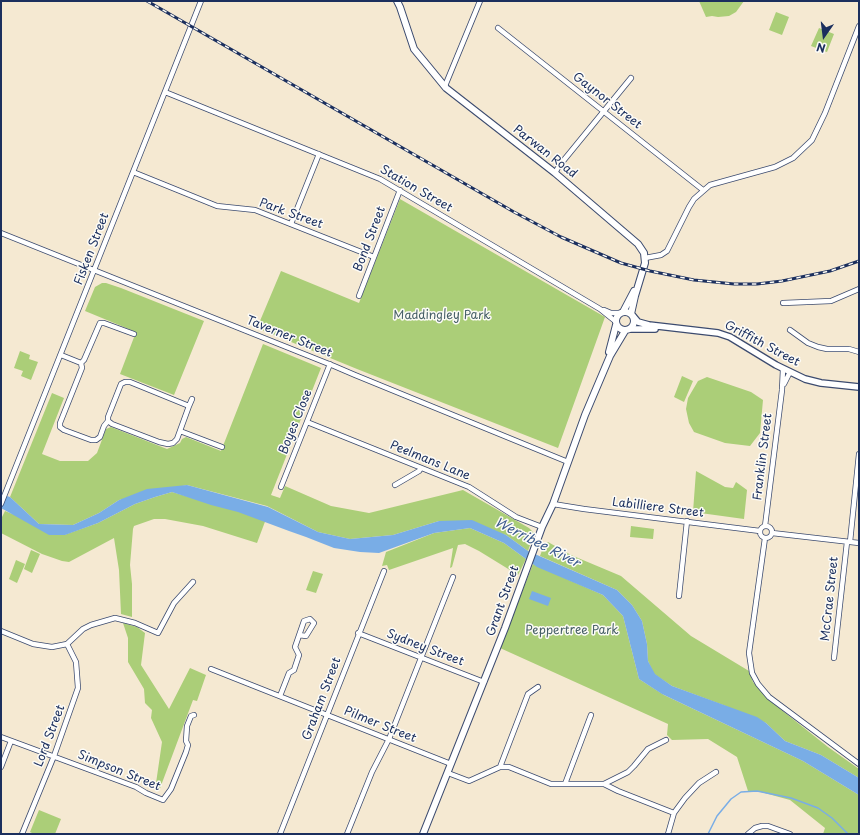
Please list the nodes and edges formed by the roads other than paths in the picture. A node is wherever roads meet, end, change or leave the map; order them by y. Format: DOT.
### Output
graph roads {
  1 [pos="201,1"];
  2 [pos="396,1"];
  3 [pos="480,1"];
  4 [pos="859,26"];
  5 [pos="498,28"];
  6 [pos="631,78"];
  7 [pos="445,86"];
  8 [pos="165,92"];
  9 [pos="604,112"];
  10 [pos="319,154"];
  11 [pos="133,172"];
  12 [pos="555,173"];
  13 [pos="400,190"];
  14 [pos="703,190"];
  15 [pos="291,224"];
  16 [pos="1,233"];
  17 [pos="374,257"];
  18 [pos="645,258"];
  19 [pos="94,270"];
  20 [pos="640,279"];
  21 [pos="859,289"];
  22 [pos="359,296"];
  23 [pos="783,303"];
  24 [pos="600,309"];
  25 [pos="622,313"];
  26 [pos="632,315"];
  27 [pos="616,323"];
  28 [pos="628,330"];
  29 [pos="701,330"];
  30 [pos="790,330"];
  31 [pos="134,334"];
  32 [pos="859,352"];
  33 [pos="61,355"];
  34 [pos="81,363"];
  35 [pos="330,364"];
  36 [pos="783,369"];
  37 [pos="790,372"];
  38 [pos="602,374"];
  39 [pos="859,387"];
  40 [pos="782,390"];
  41 [pos="192,399"];
  42 [pos="189,406"];
  43 [pos="108,421"];
  44 [pos="307,422"];
  45 [pos="180,431"];
  46 [pos="222,447"];
  47 [pos="859,454"];
  48 [pos="568,462"];
  49 [pos="421,468"];
  50 [pos="395,485"];
  51 [pos="281,488"];
  52 [pos="1,504"];
  53 [pos="553,504"];
  54 [pos="687,521"];
  55 [pos="765,526"];
  56 [pos="542,527"];
  57 [pos="760,530"];
  58 [pos="772,533"];
  59 [pos="764,538"];
  60 [pos="848,542"];
  61 [pos="859,543"];
  62 [pos="384,571"];
  63 [pos="454,577"];
  64 [pos="193,582"];
  65 [pos="679,596"];
  66 [pos="1,631"];
  67 [pos="358,633"];
  68 [pos="299,635"];
  69 [pos="67,644"];
  70 [pos="421,658"];
  71 [pos="834,658"];
  72 [pos="211,670"];
  73 [pos="484,682"];
  74 [pos="538,687"];
  75 [pos="280,696"];
  76 [pos="194,715"];
  77 [pos="326,715"];
  78 [pos="591,715"];
  79 [pos="1,737"];
  80 [pos="389,739"];
  81 [pos="666,740"];
  82 [pos="11,741"];
  83 [pos="54,756"];
  84 [pos="451,764"];
  85 [pos="859,764"];
  86 [pos="1,767"];
  87 [pos="500,767"];
  88 [pos="716,772"];
  89 [pos="448,773"];
  90 [pos="564,784"];
  91 [pos="604,784"];
  92 [pos="674,814"];
  93 [pos="22,834"];
  94 [pos="280,834"];
  95 [pos="347,834"];
  96 [pos="423,834"];
  97 [pos="668,834"];
  98 [pos="748,834"];
  99 [pos="790,834"];
  1 -- 8 [label="street, Fisken Street"];
  2 -- 7 [label="main road, Parwan Road"];
  3 -- 7 [label="street"];
  4 -- 14 [label="street"];
  5 -- 9 [label="street, Gaynor Street"];
  6 -- 9 [label="street"];
  7 -- 12 [label="main road, Parwan Road"];
  8 -- 10 [label="street, Station Street"];
  8 -- 11 [label="street, Fisken Street"];
  9 -- 12 [label="street"];
  9 -- 14 [label="street, Gaynor Street"];
  10 -- 13 [label="street, Station Street"];
  10 -- 15 [label="street"];
  11 -- 15 [label="street, Park Street"];
  11 -- 19 [label="street, Fisken Street"];
  12 -- 18 [label="main road, Parwan Road"];
  13 -- 17 [label="street, Bond Street"];
  13 -- 24 [label="street, Station Street"];
  14 -- 18 [label="street"];
  15 -- 17 [label="street, Park Street"];
  16 -- 19 [label="street, Taverner Street"];
  17 -- 22 [label="street, Bond Street"];
  18 -- 20 [label="main road"];
  19 -- 33 [label="street, Fisken Street"];
  19 -- 35 [label="street, Taverner Street"];
  20 -- 25 [label="main road"];
  20 -- 26 [label="main road"];
  21 -- 23 [label="street"];
  24 -- 25 [label="street, Station Street"];
  24 -- 27 [label="street, Station Street"];
  25 -- 26 [label="main road"];
  25 -- 27 [label="main road"];
  26 -- 28 [label="main road"];
  26 -- 29 [label="street, Griffith Street"];
  27 -- 28 [label="main road"];
  27 -- 38 [label="main road, Grant Street"];
  28 -- 29 [label="street, Griffith Street"];
  28 -- 38 [label="main road, Grant Street"];
  29 -- 36 [label="street, Griffith Street"];
  30 -- 32 [label="street"];
  31 -- 34 [label="street"];
  33 -- 34 [label="street"];
  33 -- 52 [label="street, Fisken Street"];
  34 -- 43 [label="street"];
  35 -- 44 [label="street, Boyes Close"];
  35 -- 48 [label="street, Taverner Street"];
  36 -- 37 [label="street, Griffith Street"];
  36 -- 40 [label="street, Franklin Street"];
  37 -- 39 [label="street, Griffith Street"];
  37 -- 40 [label="street, Franklin Street"];
  38 -- 48 [label="main road, Grant Street"];
  40 -- 55 [label="street, Franklin Street"];
  41 -- 42 [label="street"];
  42 -- 43 [label="street"];
  42 -- 45 [label="street"];
  43 -- 45 [label="street"];
  44 -- 49 [label="street, Peelmans Lane"];
  44 -- 51 [label="street, Boyes Close"];
  45 -- 46 [label="street"];
  47 -- 60 [label="street, McCrae Street"];
  48 -- 53 [label="main road, Grant Street"];
  49 -- 50 [label="street"];
  49 -- 56 [label="street, Peelmans Lane"];
  53 -- 54 [label="street, Labilliere Street"];
  53 -- 56 [label="main road, Grant Street"];
  54 -- 57 [label="street, Labilliere Street"];
  54 -- 65 [label="street"];
  55 -- 57 [label="street"];
  55 -- 58 [label="street"];
  56 -- 73 [label="main road, Grant Street"];
  57 -- 59 [label="street"];
  58 -- 59 [label="street"];
  58 -- 60 [label="street"];
  59 -- 85 [label="street"];
  60 -- 61 [label="street"];
  60 -- 71 [label="street, McCrae Street"];
  62 -- 67 [label="street, Graham Street"];
  63 -- 70 [label="street"];
  64 -- 69 [label="street"];
  66 -- 69 [label="street"];
  67 -- 70 [label="street, Sydney Street"];
  67 -- 77 [label="street, Graham Street"];
  68 -- 75 [label="street"];
  69 -- 83 [label="street, Lord Street"];
  70 -- 73 [label="street, Sydney Street"];
  70 -- 80 [label="street"];
  72 -- 75 [label="street, Pilmer Street"];
  73 -- 84 [label="main road, Grant Street"];
  74 -- 87 [label="street"];
  75 -- 77 [label="street, Pilmer Street"];
  76 -- 83 [label="street, Simpson Street"];
  77 -- 80 [label="street, Pilmer Street"];
  77 -- 94 [label="street, Graham Street"];
  78 -- 90 [label="street"];
  79 -- 82 [label="street, Simpson Street"];
  80 -- 84 [label="street, Pilmer Street"];
  80 -- 95 [label="street"];
  81 -- 91 [label="street"];
  82 -- 83 [label="street, Simpson Street"];
  82 -- 86 [label="street"];
  83 -- 93 [label="street, Lord Street"];
  84 -- 89 [label="main road, Grant Street"];
  87 -- 89 [label="street"];
  87 -- 90 [label="street"];
  88 -- 92 [label="street"];
  89 -- 96 [label="main road, Grant Street"];
  90 -- 91 [label="street"];
  91 -- 92 [label="street"];
  92 -- 97 [label="street"];
  98 -- 99 [label="street"];
}
